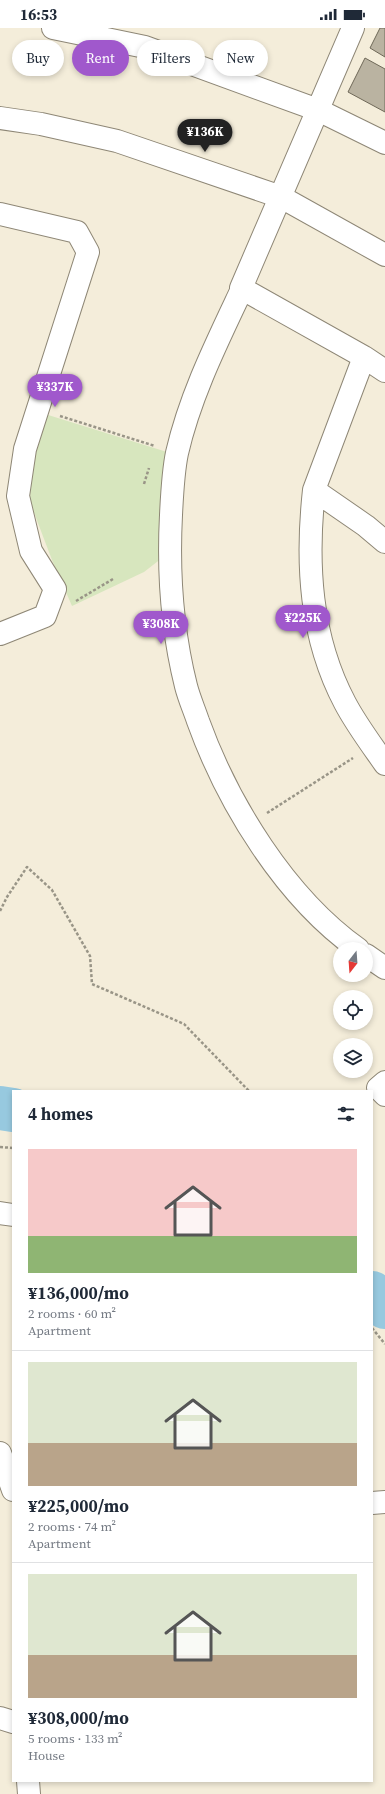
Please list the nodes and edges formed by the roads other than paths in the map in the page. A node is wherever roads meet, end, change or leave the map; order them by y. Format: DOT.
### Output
graph roads {
  1 [pos="53,28"];
  2 [pos="353,28"];
  3 [pos="318,110"];
  4 [pos="0,118"];
  5 [pos="385,143"];
  6 [pos="281,197"];
  7 [pos="0,214"];
  8 [pos="385,255"];
  9 [pos="242,289"];
  10 [pos="364,357"];
  11 [pos="385,371"];
  12 [pos="314,490"];
  13 [pos="385,542"];
  14 [pos="0,634"];
  15 [pos="385,764"];
  16 [pos="348,942"];
  17 [pos="373,960"];
  18 [pos="385,968"];
  19 [pos="385,1082"];
  20 [pos="385,1095"];
  21 [pos="0,1213"];
  22 [pos="12,1215"];
  23 [pos="0,1453"];
  24 [pos="12,1487"];
  25 [pos="373,1502"];
  26 [pos="385,1502"];
  27 [pos="0,1718"];
  28 [pos="12,1722"];
  29 [pos="28,1782"];
  30 [pos="30,1794"];
  1 -- 3 [label="street"];
  2 -- 3 [label="street"];
  3 -- 5 [label="street"];
  3 -- 6 [label="street"];
  4 -- 6 [label="street"];
  6 -- 8 [label="street"];
  6 -- 9 [label="street"];
  7 -- 14 [label="street"];
  9 -- 10 [label="street"];
  9 -- 16 [label="street"];
  10 -- 11 [label="street"];
  10 -- 12 [label="street"];
  12 -- 13 [label="street"];
  12 -- 15 [label="street"];
  17 -- 18 [label="street"];
  19 -- 20 [label="street"];
  21 -- 22 [label="street"];
  23 -- 24 [label="street"];
  25 -- 26 [label="street"];
  27 -- 28 [label="street"];
  29 -- 30 [label="street"];
}
